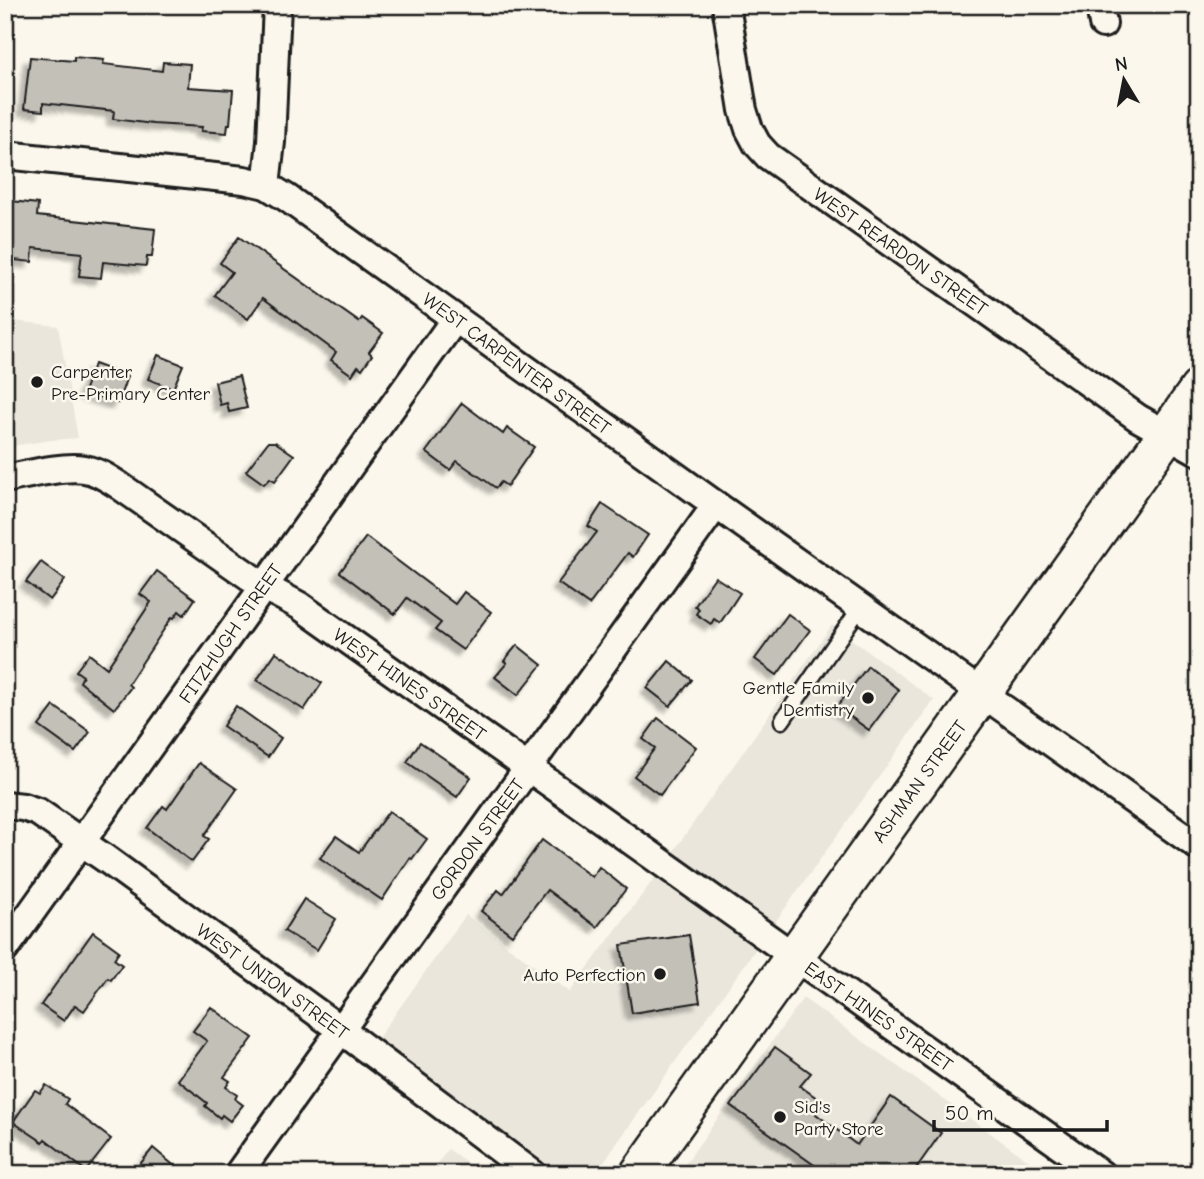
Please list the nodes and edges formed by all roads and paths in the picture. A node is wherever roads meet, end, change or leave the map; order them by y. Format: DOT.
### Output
graph roads {
  1 [pos="277,5"];
  2 [pos="726,5"];
  3 [pos="5,155"];
  4 [pos="266,185"];
  5 [pos="455,319"];
  6 [pos="1199,389"];
  7 [pos="1167,434"];
  8 [pos="1199,452"];
  9 [pos="5,479"];
  10 [pos="716,505"];
  11 [pos="263,586"];
  12 [pos="860,608"];
  13 [pos="981,693"];
  14 [pos="782,721"];
  15 [pos="528,768"];
  16 [pos="5,805"];
  17 [pos="81,842"];
  18 [pos="1199,848"];
  19 [pos="5,949"];
  20 [pos="793,957"];
  21 [pos="341,1030"];
  22 [pos="238,1174"];
  23 [pos="533,1174"];
  24 [pos="639,1174"];
  25 [pos="1101,1174"];
  1 -- 4 [label="street"];
  2 -- 7 [label="street, WEST REARDON STREET"];
  3 -- 4 [label="street, WEST CARPENTER STREET"];
  4 -- 5 [label="street, WEST CARPENTER STREET"];
  5 -- 10 [label="street, WEST CARPENTER STREET"];
  5 -- 11 [label="street, FITZHUGH STREET"];
  6 -- 7 [label="street, ASHMAN STREET"];
  7 -- 8 [label="street, WEST REARDON STREET"];
  7 -- 13 [label="street, ASHMAN STREET"];
  9 -- 11 [label="street, WEST HINES STREET"];
  10 -- 12 [label="street, WEST CARPENTER STREET"];
  10 -- 15 [label="street, GORDON STREET"];
  11 -- 15 [label="street, WEST HINES STREET"];
  11 -- 17 [label="street, FITZHUGH STREET"];
  12 -- 13 [label="street, WEST CARPENTER STREET"];
  12 -- 14 [label="lane"];
  13 -- 18 [label="street, WEST CARPENTER STREET"];
  13 -- 20 [label="street, ASHMAN STREET"];
  15 -- 20 [label="street, WEST HINES STREET"];
  15 -- 21 [label="street, GORDON STREET"];
  16 -- 17 [label="street, WEST UNION STREET"];
  17 -- 19 [label="street, FITZHUGH STREET"];
  17 -- 21 [label="street, WEST UNION STREET"];
  20 -- 24 [label="street, ASHMAN STREET"];
  20 -- 25 [label="street, EAST HINES STREET"];
  21 -- 22 [label="street, GORDON STREET"];
  21 -- 23 [label="street, WEST UNION STREET"];
}
